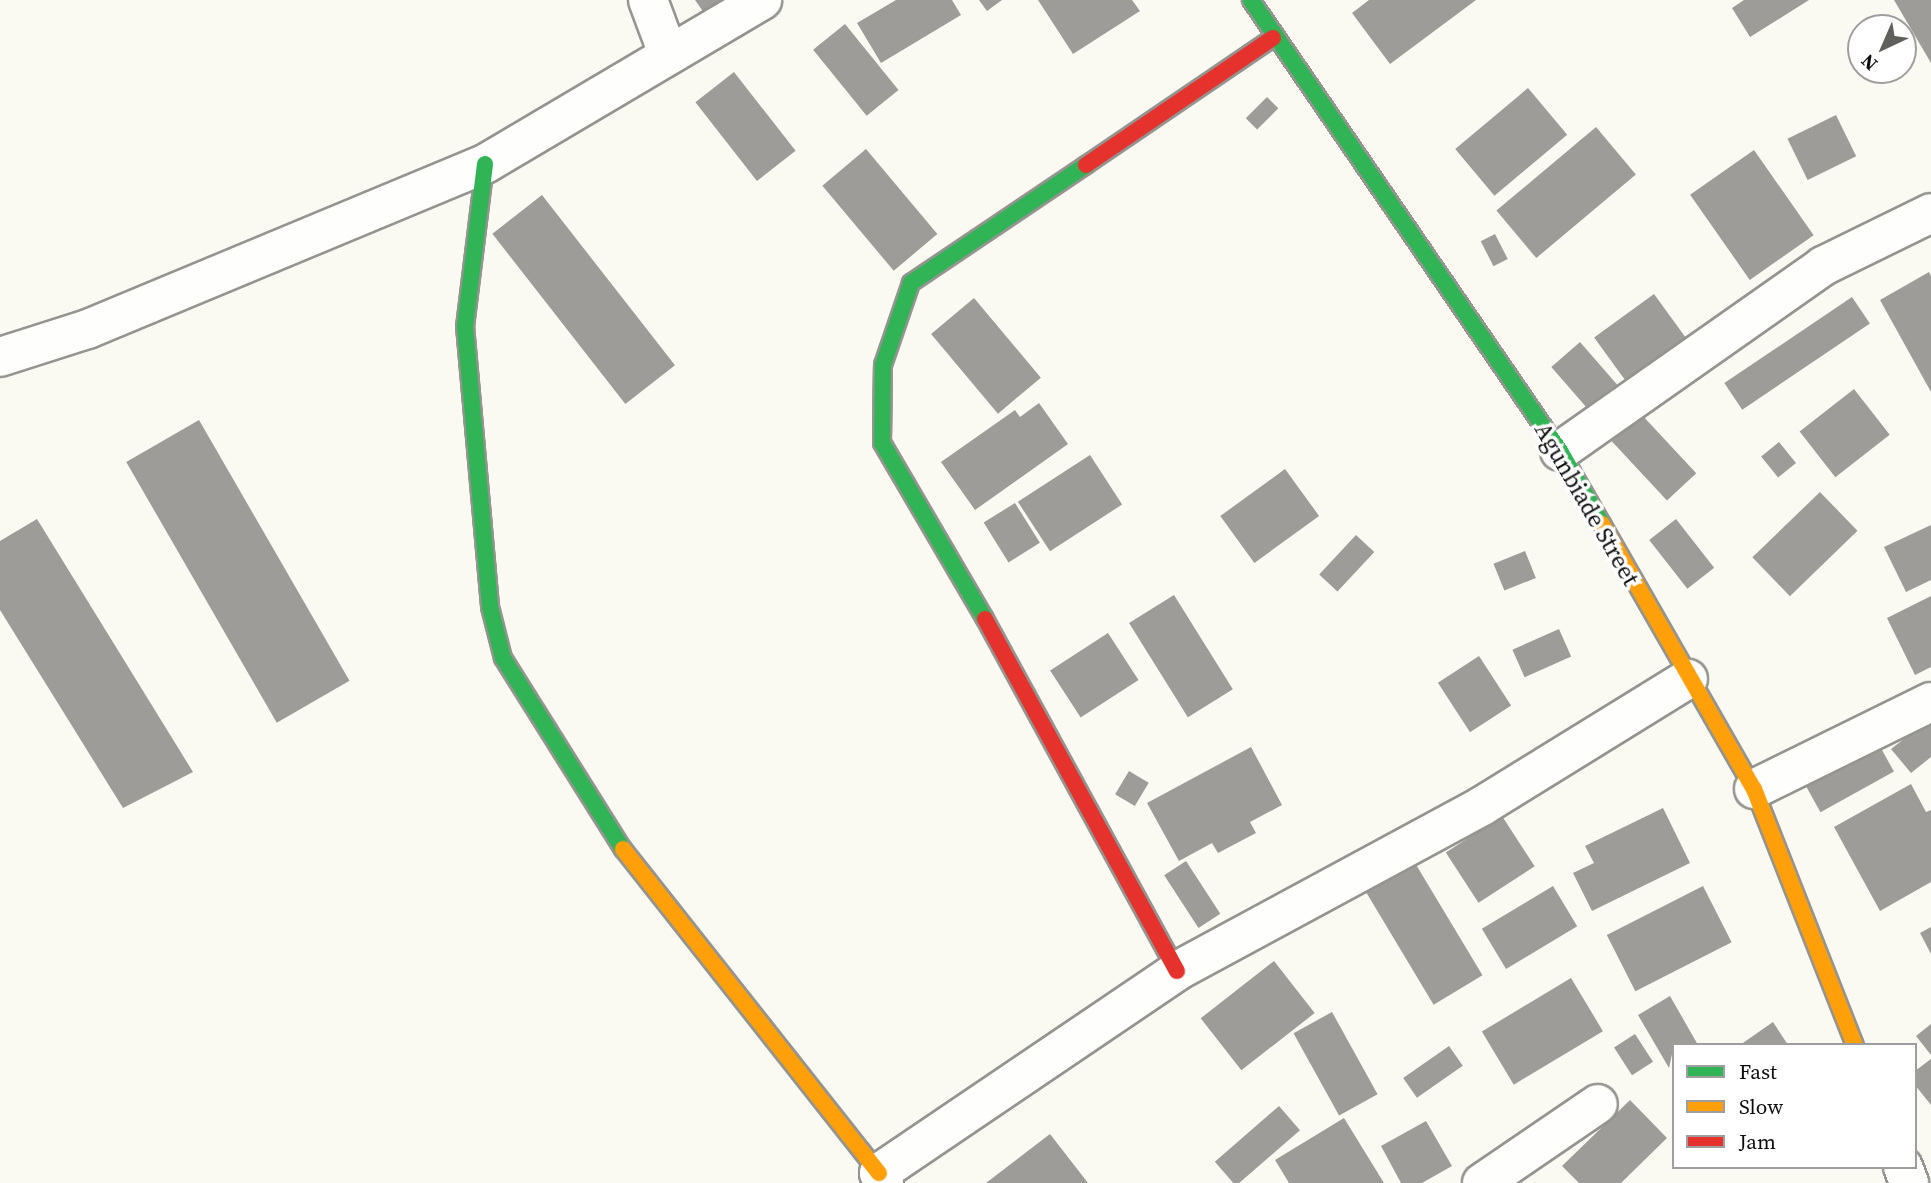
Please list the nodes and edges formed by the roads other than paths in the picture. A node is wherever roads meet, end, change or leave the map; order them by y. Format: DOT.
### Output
graph roads {
  1 [pos="648,0"];
  2 [pos="762,0"];
  3 [pos="1251,0"];
  4 [pos="1273,38"];
  5 [pos="667,51"];
  6 [pos="485,164"];
  7 [pos="1931,213"];
  8 [pos="0,356"];
  9 [pos="1560,451"];
  10 [pos="1688,679"];
  11 [pos="1931,702"];
  12 [pos="1754,789"];
  13 [pos="1177,971"];
  14 [pos="1854,1043"];
  15 [pos="1598,1104"];
  16 [pos="882,1178"];
  17 [pos="1931,1178"];
  18 [pos="1482,1183"];
  19 [pos="1923,1183"];
  1 -- 5 [label="street"];
  2 -- 5 [label="street"];
  3 -- 4 [label="street, Agunbiade Street"];
  4 -- 9 [label="street, Agunbiade Street"];
  4 -- 13 [label="street"];
  5 -- 6 [label="street"];
  6 -- 8 [label="street"];
  6 -- 16 [label="street"];
  7 -- 9 [label="street"];
  9 -- 10 [label="street, Agunbiade Street"];
  10 -- 12 [label="street, Agunbiade Street"];
  10 -- 13 [label="street"];
  11 -- 12 [label="street"];
  12 -- 14 [label="street, Agunbiade Street"];
  13 -- 16 [label="street"];
  15 -- 18 [label="street"];
  17 -- 19 [label="street"];
}
